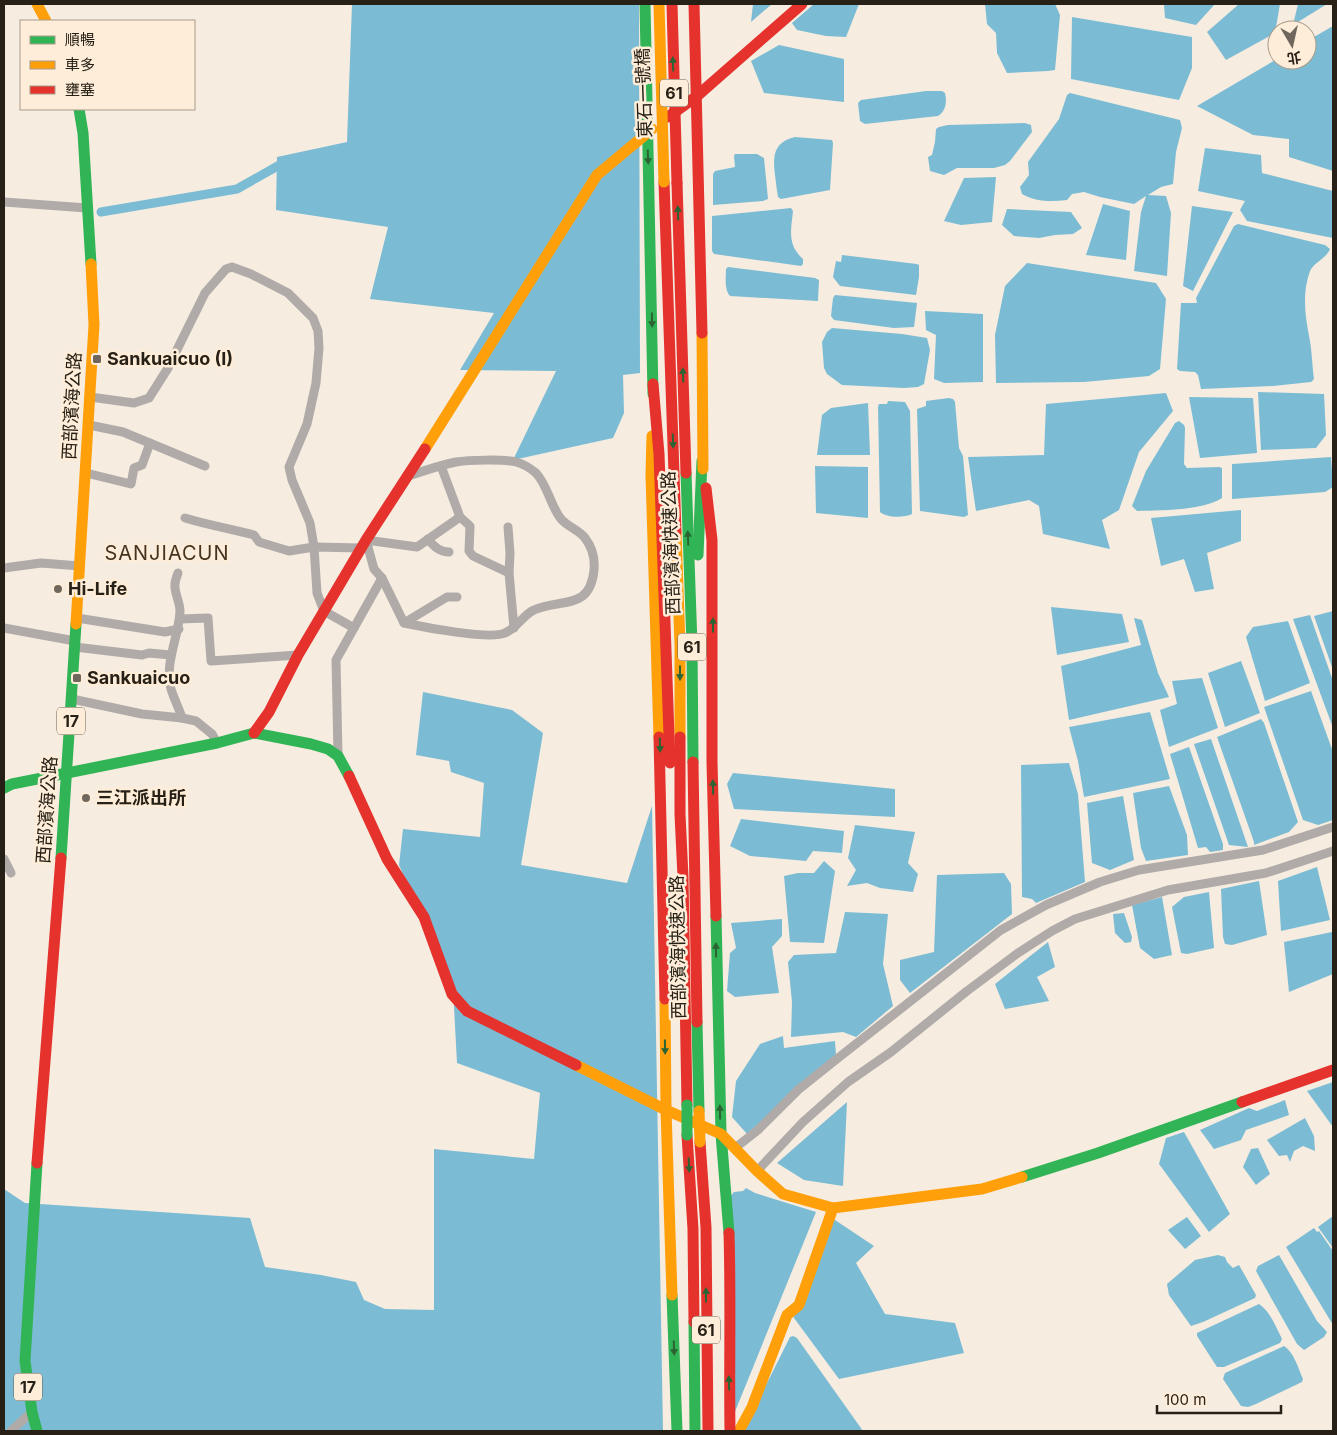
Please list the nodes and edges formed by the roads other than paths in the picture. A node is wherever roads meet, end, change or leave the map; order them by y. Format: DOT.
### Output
graph roads {
  1 [pos="38,4"];
  2 [pos="645,4"];
  3 [pos="659,4"];
  4 [pos="672,4"];
  5 [pos="694,4"];
  6 [pos="802,4"];
  7 [pos="46,20"];
  8 [pos="697,96"];
  9 [pos="79,110"];
  10 [pos="647,132"];
  11 [pos="664,182"];
  12 [pos="677,182"];
  13 [pos="4,202"];
  14 [pos="88,208"];
  15 [pos="653,384"];
  16 [pos="90,397"];
  17 [pos="89,425"];
  18 [pos="150,443"];
  19 [pos="702,461"];
  20 [pos="205,466"];
  21 [pos="441,466"];
  22 [pos="86,473"];
  23 [pos="408,476"];
  24 [pos="460,517"];
  25 [pos="185,518"];
  26 [pos="508,527"];
  27 [pos="428,539"];
  28 [pos="363,544"];
  29 [pos="314,548"];
  30 [pos="449,552"];
  31 [pos="80,566"];
  32 [pos="4,568"];
  33 [pos="178,573"];
  34 [pos="508,573"];
  35 [pos="382,578"];
  36 [pos="457,597"];
  37 [pos="324,611"];
  38 [pos="77,618"];
  39 [pos="180,619"];
  40 [pos="404,623"];
  41 [pos="4,628"];
  42 [pos="354,628"];
  43 [pos="514,628"];
  44 [pos="179,629"];
  45 [pos="75,644"];
  46 [pos="172,655"];
  47 [pos="298,656"];
  48 [pos="72,699"];
  49 [pos="182,718"];
  50 [pos="254,733"];
  51 [pos="217,743"];
  52 [pos="338,756"];
  53 [pos="67,774"];
  54 [pos="4,788"];
  55 [pos="1333,827"];
  56 [pos="1333,851"];
  57 [pos="4,859"];
  58 [pos="11,873"];
  59 [pos="683,942"];
  60 [pos="696,942"];
  61 [pos="1333,1070"];
  62 [pos="666,1110"];
  63 [pos="721,1134"];
  64 [pos="737,1149"];
  65 [pos="754,1168"];
  66 [pos="832,1208"];
  67 [pos="32,1412"];
  68 [pos="11,1431"];
  69 [pos="37,1431"];
  70 [pos="676,1431"];
  71 [pos="695,1431"];
  72 [pos="708,1431"];
  73 [pos="730,1431"];
  74 [pos="739,1431"];
  1 -- 7 [label="main road"];
  2 -- 10 [label="main road"];
  3 -- 11 [label="main road, 東石一號橋 / 61, bridge"];
  12 -- 4 [label="main road, 東石一號橋 / 61, one-way, bridge"];
  5 -- 8 [label="main road"];
  6 -- 8 [label="main road"];
  8 -- 10 [label="main road"];
  8 -- 19 [label="main road"];
  9 -- 14 [label="main road, 西部濱海公路 / 17"];
  10 -- 15 [label="main road, one-way"];
  10 -- 23 [label="main road"];
  11 -- 59 [label="main road, 西部濱海快速公路 / 61, one-way"];
  60 -- 12 [label="main road, 西部濱海快速公路 / 61, one-way"];
  13 -- 14 [label="street"];
  14 -- 16 [label="main road, 西部濱海公路 / 17"];
  15 -- 59 [label="main road"];
  15 -- 62 [label="main road, one-way"];
  16 -- 17 [label="main road, 西部濱海公路 / 17"];
  16 -- 29 [label="street"];
  17 -- 18 [label="street"];
  17 -- 22 [label="main road, 西部濱海公路 / 17"];
  18 -- 20 [label="street"];
  18 -- 22 [label="street"];
  19 -- 60 [label="main road"];
  63 -- 19 [label="main road, one-way"];
  21 -- 23 [label="street"];
  21 -- 24 [label="street"];
  21 -- 43 [label="street"];
  22 -- 31 [label="main road, 西部濱海公路 / 17"];
  23 -- 28 [label="main road"];
  24 -- 27 [label="street"];
  24 -- 34 [label="street"];
  25 -- 29 [label="street"];
  26 -- 34 [label="street"];
  27 -- 28 [label="street"];
  27 -- 30 [label="street"];
  28 -- 29 [label="street"];
  28 -- 35 [label="street"];
  28 -- 37 [label="main road"];
  29 -- 37 [label="street"];
  31 -- 32 [label="street"];
  31 -- 38 [label="main road, 西部濱海公路 / 17"];
  33 -- 39 [label="street"];
  34 -- 43 [label="street"];
  35 -- 40 [label="street"];
  35 -- 42 [label="street"];
  36 -- 40 [label="street"];
  37 -- 42 [label="street"];
  37 -- 47 [label="main road"];
  38 -- 44 [label="street"];
  38 -- 45 [label="main road, 西部濱海公路 / 17"];
  39 -- 44 [label="street"];
  39 -- 47 [label="street"];
  40 -- 43 [label="street"];
  41 -- 45 [label="street"];
  42 -- 52 [label="street"];
  44 -- 46 [label="street"];
  45 -- 46 [label="street"];
  45 -- 48 [label="main road, 西部濱海公路 / 17"];
  46 -- 49 [label="street"];
  47 -- 50 [label="main road"];
  48 -- 49 [label="street"];
  48 -- 53 [label="main road, 西部濱海公路 / 17"];
  49 -- 51 [label="street"];
  50 -- 51 [label="main road"];
  50 -- 52 [label="main road"];
  51 -- 53 [label="main road"];
  52 -- 62 [label="main road"];
  53 -- 54 [label="main road"];
  53 -- 67 [label="main road, 西部濱海公路 / 17"];
  55 -- 64 [label="street"];
  56 -- 65 [label="street"];
  57 -- 58 [label="street"];
  59 -- 71 [label="main road, 西部濱海快速公路 / 61, one-way, bridge"];
  72 -- 60 [label="main road, 西部濱海快速公路 / 61, one-way, bridge"];
  61 -- 66 [label="main road"];
  62 -- 63 [label="main road"];
  62 -- 70 [label="main road, one-way"];
  63 -- 64 [label="main road"];
  73 -- 63 [label="main road, one-way"];
  64 -- 65 [label="main road"];
  65 -- 66 [label="main road"];
  66 -- 74 [label="main road"];
  67 -- 68 [label="street"];
  67 -- 69 [label="main road, 西部濱海公路 / 17"];
}
